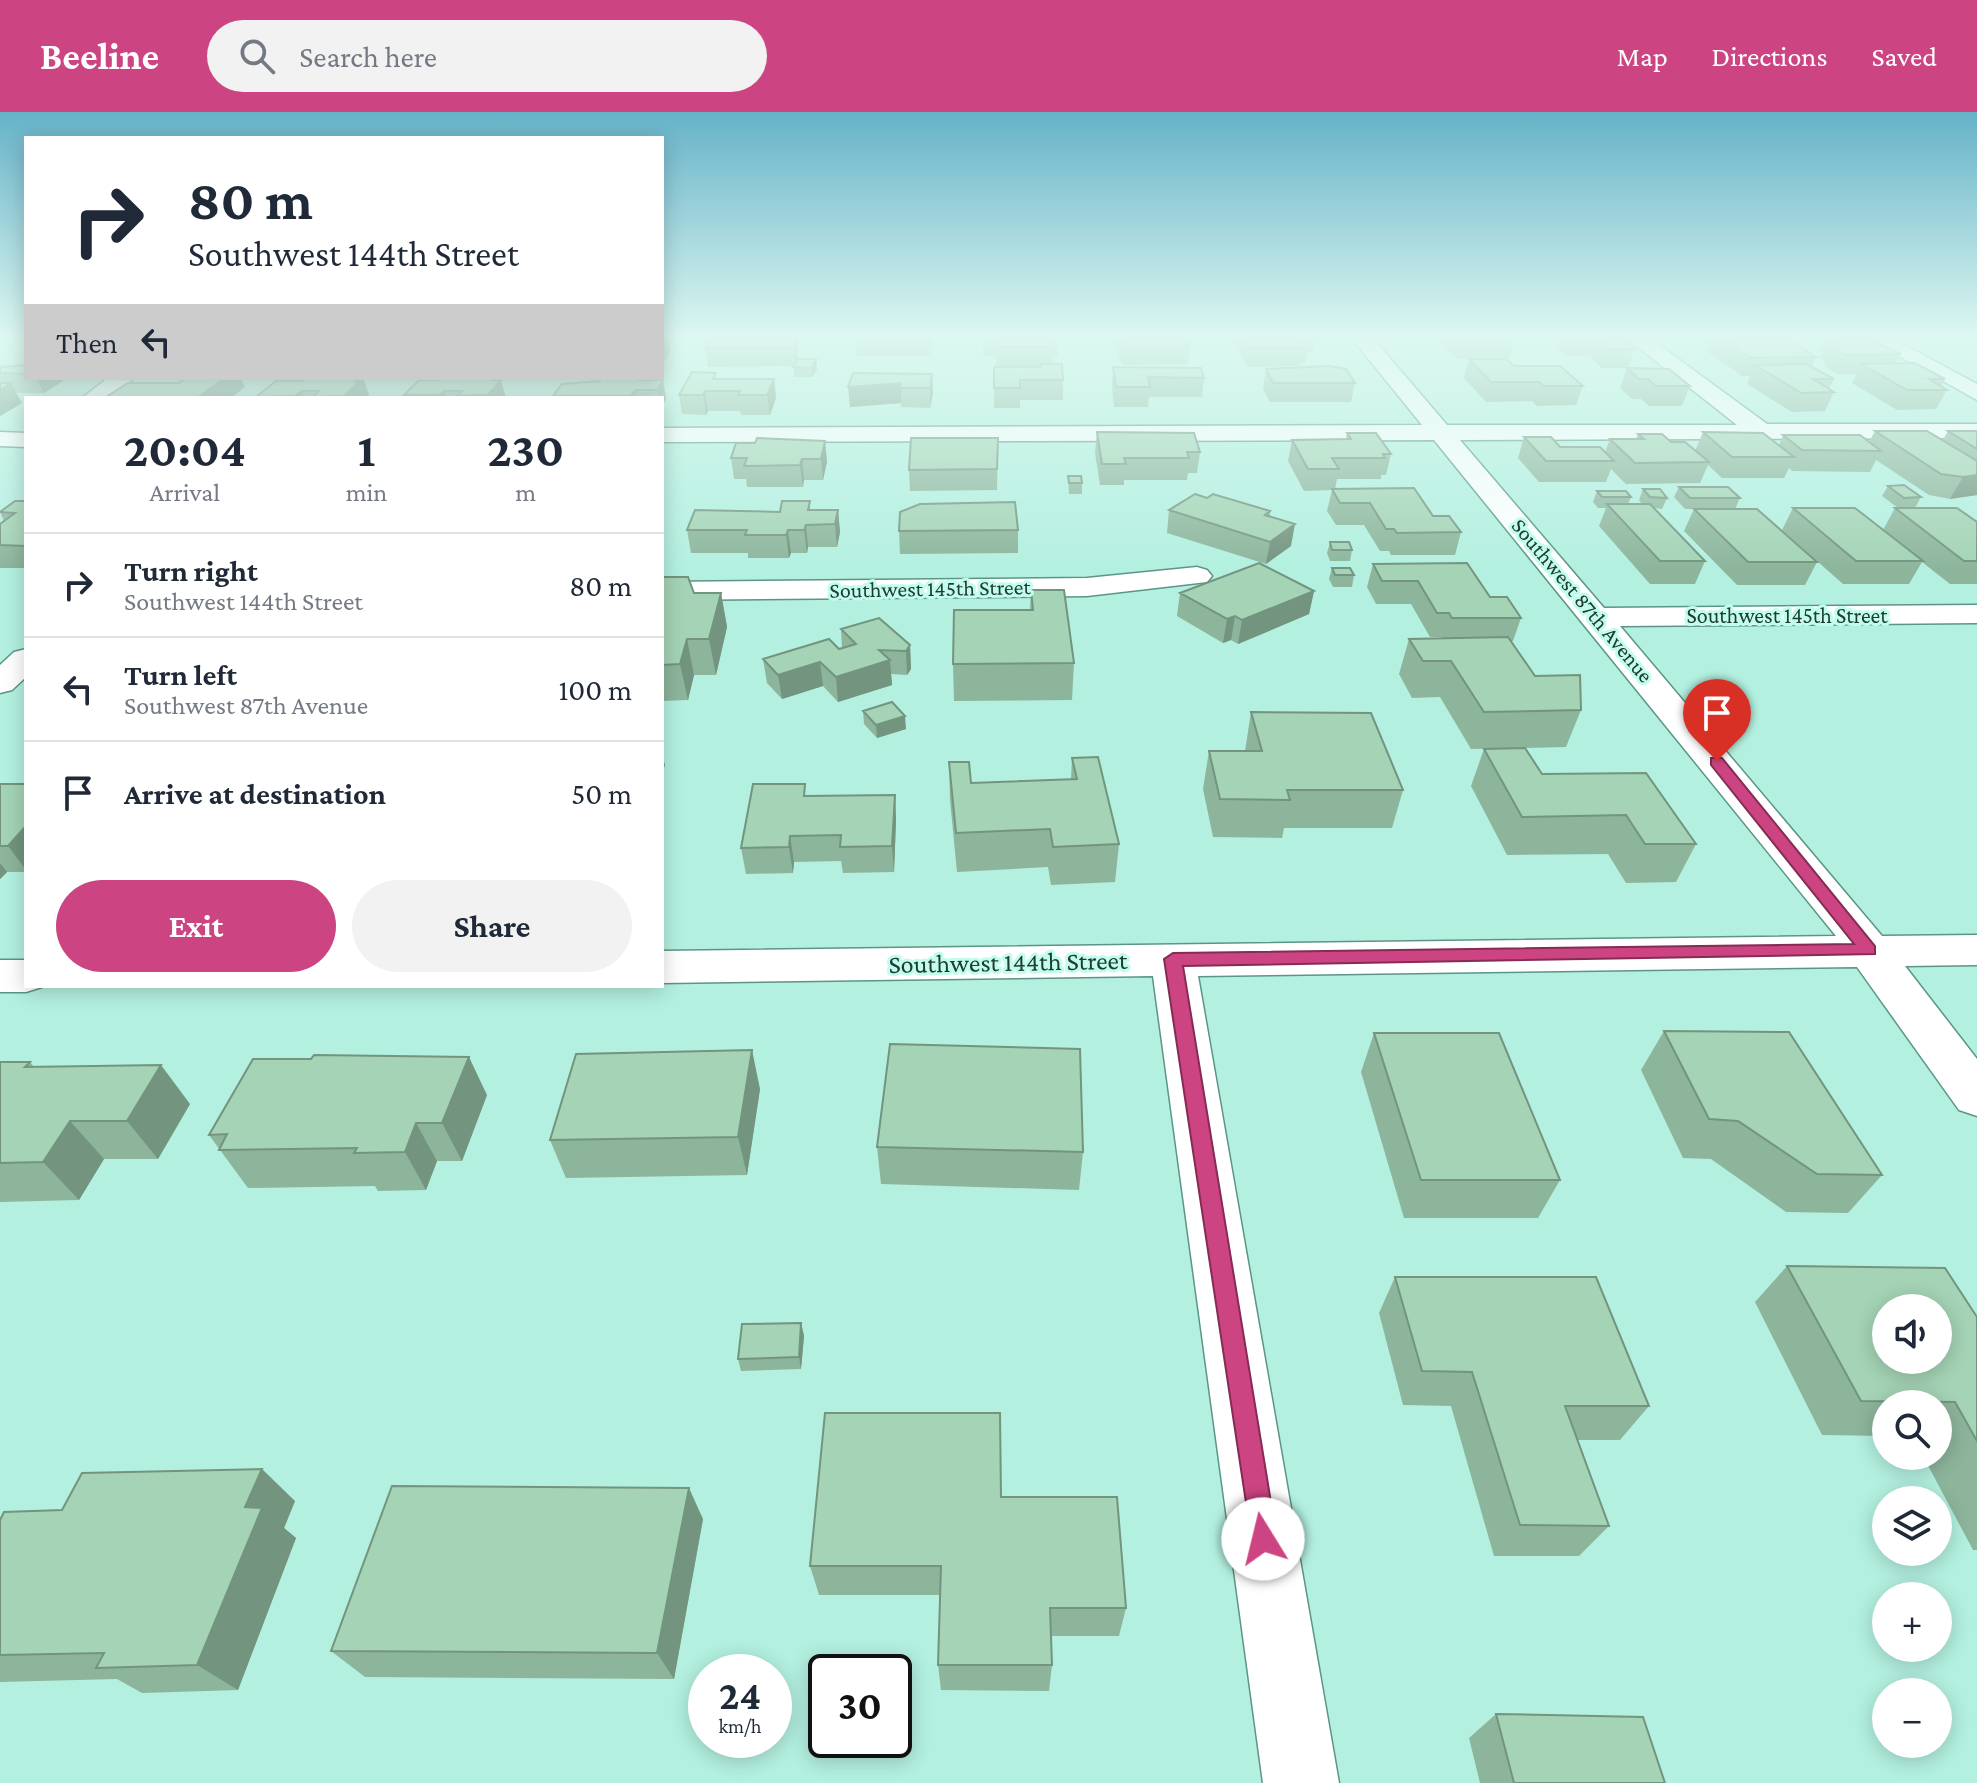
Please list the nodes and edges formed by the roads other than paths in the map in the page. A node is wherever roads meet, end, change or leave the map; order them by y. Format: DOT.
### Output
graph roads {
  1 [pos="1425,414"];
  2 [pos="1738,414"];
  3 [pos="1977,431"];
  4 [pos="1440,432"];
  5 [pos="1762,432"];
  6 [pos="664,435"];
  7 [pos="0,439"];
  8 [pos="24,440"];
  9 [pos="1197,576"];
  10 [pos="664,591"];
  11 [pos="1977,614"];
  12 [pos="1598,617"];
  13 [pos="24,661"];
  14 [pos="0,683"];
  15 [pos="1869,950"];
  16 [pos="1977,950"];
  17 [pos="1173,959"];
  18 [pos="664,967"];
  19 [pos="0,976"];
  20 [pos="24,976"];
  21 [pos="1977,1096"];
  22 [pos="1301,1783"];
  1 -- 4 [label="street, Southwest 87th Avenue"];
  2 -- 5 [label="street"];
  3 -- 5 [label="street"];
  4 -- 5 [label="street"];
  4 -- 6 [label="street"];
  4 -- 12 [label="street, Southwest 87th Avenue"];
  7 -- 8 [label="street"];
  9 -- 10 [label="street, Southwest 145th Street"];
  11 -- 12 [label="street, Southwest 145th Street"];
  12 -- 15 [label="street, Southwest 87th Avenue"];
  13 -- 14 [label="street"];
  15 -- 16 [label="street, Southwest 144th Street"];
  15 -- 17 [label="street, Southwest 144th Street"];
  15 -- 21 [label="street, Southwest 87th Avenue"];
  17 -- 18 [label="street, Southwest 144th Street"];
  17 -- 22 [label="street"];
  19 -- 20 [label="street"];
}
